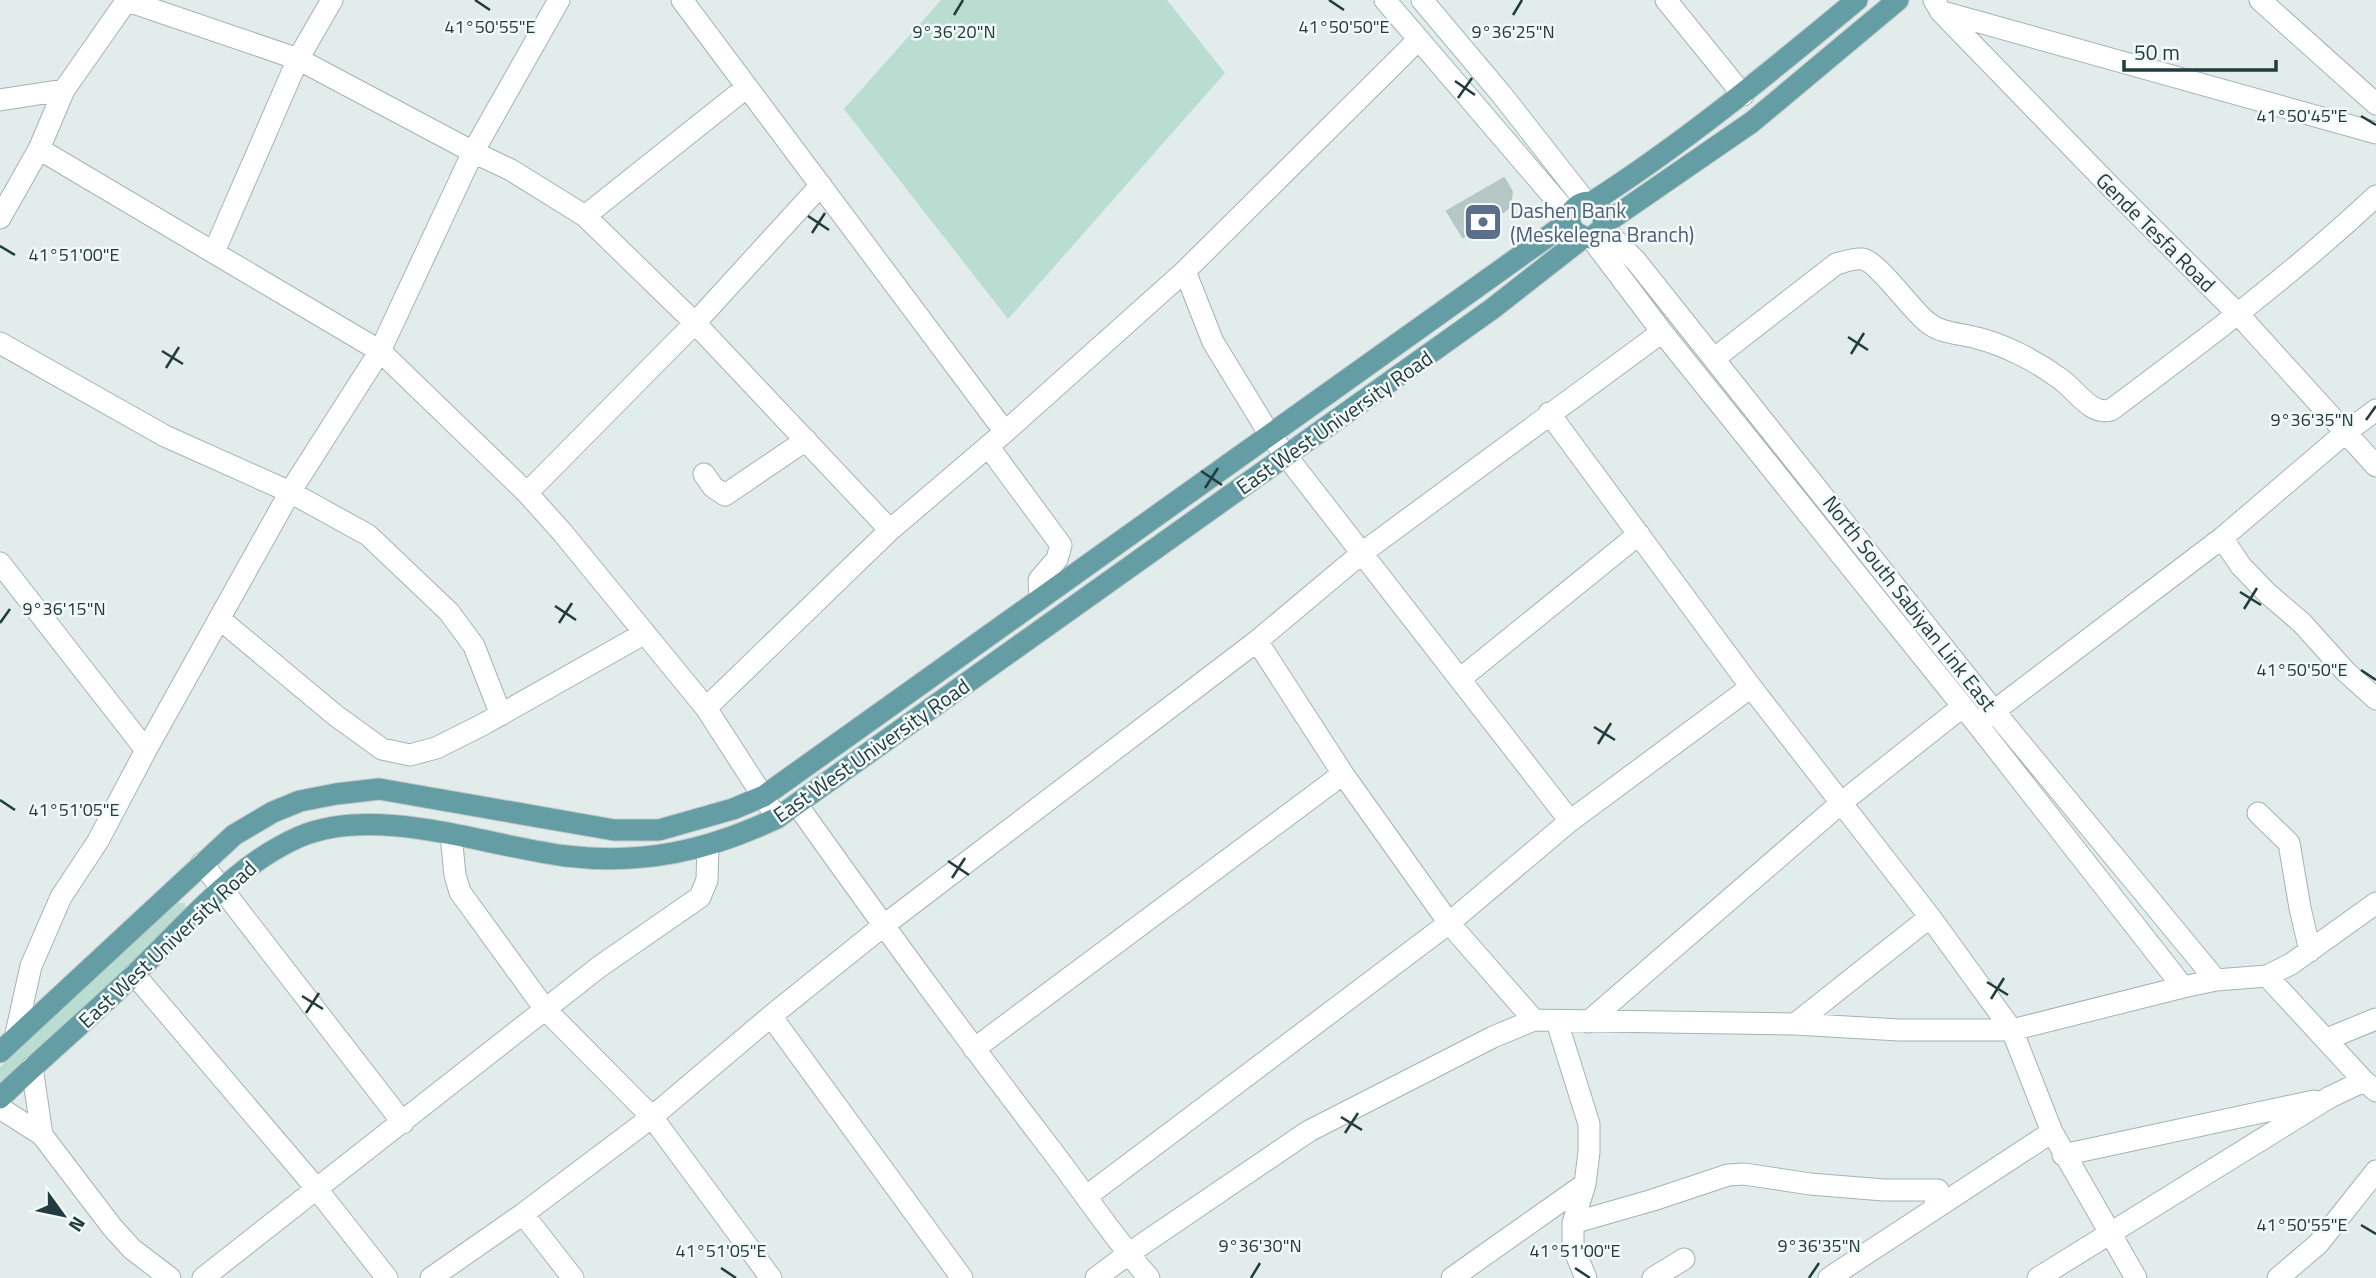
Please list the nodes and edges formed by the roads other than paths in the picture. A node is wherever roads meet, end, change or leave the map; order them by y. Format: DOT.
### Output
graph roads {
  1 [pos="126,0"];
  2 [pos="332,0"];
  3 [pos="559,0"];
  4 [pos="682,0"];
  5 [pos="1385,0"];
  6 [pos="1422,0"];
  7 [pos="1666,0"];
  8 [pos="1857,0"];
  9 [pos="1898,0"];
  10 [pos="2260,0"];
  11 [pos="1937,6"];
  12 [pos="1418,40"];
  13 [pos="298,59"];
  14 [pos="747,87"];
  15 [pos="64,90"];
  16 [pos="1743,95"];
  17 [pos="0,100"];
  18 [pos="2376,104"];
  19 [pos="2376,133"];
  20 [pos="39,149"];
  21 [pos="473,152"];
  22 [pos="821,186"];
  23 [pos="2376,196"];
  24 [pos="1578,210"];
  25 [pos="585,216"];
  26 [pos="0,218"];
  27 [pos="1595,232"];
  28 [pos="214,252"];
  29 [pos="1185,271"];
  30 [pos="2239,315"];
  31 [pos="695,323"];
  32 [pos="1662,332"];
  33 [pos="0,343"];
  34 [pos="380,351"];
  35 [pos="1715,358"];
  36 [pos="2376,410"];
  37 [pos="1549,413"];
  38 [pos="1005,432"];
  39 [pos="2345,433"];
  40 [pos="1270,435"];
  41 [pos="806,440"];
  42 [pos="988,446"];
  43 [pos="1285,456"];
  44 [pos="2376,466"];
  45 [pos="704,474"];
  46 [pos="290,492"];
  47 [pos="527,494"];
  48 [pos="890,530"];
  49 [pos="1639,534"];
  50 [pos="2222,538"];
  51 [pos="1362,553"];
  52 [pos="0,563"];
  53 [pos="1040,599"];
  54 [pos="221,620"];
  55 [pos="645,633"];
  56 [pos="1257,641"];
  57 [pos="1460,679"];
  58 [pos="1751,687"];
  59 [pos="2376,699"];
  60 [pos="1962,707"];
  61 [pos="706,708"];
  62 [pos="1994,710"];
  63 [pos="501,715"];
  64 [pos="1977,724"];
  65 [pos="146,750"];
  66 [pos="1343,774"];
  67 [pos="764,796"];
  68 [pos="1840,803"];
  69 [pos="797,806"];
  70 [pos="2258,813"];
  71 [pos="777,818"];
  72 [pos="1570,821"];
  73 [pos="450,835"];
  74 [pos="708,845"];
  75 [pos="202,863"];
  76 [pos="223,888"];
  77 [pos="2376,903"];
  78 [pos="1930,917"];
  79 [pos="1449,923"];
  80 [pos="883,926"];
  81 [pos="2310,951"];
  82 [pos="134,974"];
  83 [pos="2267,976"];
  84 [pos="2216,980"];
  85 [pos="2183,987"];
  86 [pos="545,1009"];
  87 [pos="771,1016"];
  88 [pos="2376,1019"];
  89 [pos="1534,1020"];
  90 [pos="1557,1022"];
  91 [pos="1588,1023"];
  92 [pos="1795,1024"];
  93 [pos="2012,1030"];
  94 [pos="2327,1039"];
  95 [pos="7,1045"];
  96 [pos="974,1049"];
  97 [pos="32,1067"];
  98 [pos="2370,1086"];
  99 [pos="2330,1097"];
  100 [pos="0,1098"];
  101 [pos="0,1108"];
  102 [pos="652,1117"];
  103 [pos="403,1123"];
  104 [pos="2052,1132"];
  105 [pos="42,1135"];
  106 [pos="2063,1155"];
  107 [pos="2376,1171"];
  108 [pos="1585,1184"];
  109 [pos="316,1188"];
  110 [pos="1087,1196"];
  111 [pos="1934,1209"];
  112 [pos="523,1214"];
  113 [pos="1573,1223"];
  114 [pos="2111,1233"];
  115 [pos="1128,1254"];
  116 [pos="1684,1259"];
  117 [pos="170,1278"];
  118 [pos="203,1278"];
  119 [pos="387,1278"];
  120 [pos="431,1278"];
  121 [pos="573,1278"];
  122 [pos="771,1278"];
  123 [pos="962,1278"];
  124 [pos="1096,1278"];
  125 [pos="1149,1278"];
  126 [pos="1452,1278"];
  127 [pos="1586,1278"];
  128 [pos="1653,1278"];
  129 [pos="1829,1278"];
  130 [pos="2038,1278"];
  131 [pos="2136,1278"];
  132 [pos="2277,1278"];
  1 -- 13 [label="street"];
  1 -- 15 [label="street"];
  2 -- 13 [label="street"];
  3 -- 21 [label="street"];
  4 -- 14 [label="street"];
  5 -- 12 [label="street"];
  6 -- 24 [label="street"];
  7 -- 16 [label="street"];
  8 -- 16 [label="main road, East West University Road"];
  9 -- 27 [label="main road, East West University Road"];
  10 -- 18 [label="street"];
  11 -- 19 [label="street"];
  11 -- 30 [label="street, Gende Tesfa Road"];
  12 -- 24 [label="street"];
  12 -- 29 [label="street"];
  13 -- 21 [label="street"];
  13 -- 28 [label="street"];
  14 -- 22 [label="street"];
  14 -- 25 [label="street"];
  15 -- 17 [label="street"];
  15 -- 20 [label="street"];
  16 -- 24 [label="main road, East West University Road"];
  20 -- 26 [label="street"];
  20 -- 28 [label="street"];
  21 -- 25 [label="street"];
  21 -- 34 [label="street"];
  22 -- 31 [label="street"];
  22 -- 38 [label="street"];
  23 -- 30 [label="street"];
  24 -- 27 [label="main road"];
  24 -- 27 [label="main road"];
  24 -- 40 [label="main road, East West University Road"];
  25 -- 31 [label="street"];
  27 -- 32 [label="street, North South Sabiyan Link East"];
  27 -- 35 [label="street, North South Sabiyan Link East"];
  27 -- 43 [label="main road, East West University Road"];
  28 -- 34 [label="street"];
  29 -- 38 [label="street"];
  29 -- 40 [label="street"];
  30 -- 35 [label="street"];
  30 -- 39 [label="street, Gende Tesfa Road"];
  31 -- 41 [label="street"];
  31 -- 47 [label="street"];
  32 -- 37 [label="street"];
  32 -- 60 [label="street, North South Sabiyan Link East"];
  33 -- 46 [label="street"];
  34 -- 46 [label="street"];
  34 -- 47 [label="street"];
  35 -- 62 [label="street, North South Sabiyan Link East"];
  36 -- 39 [label="street"];
  37 -- 49 [label="street"];
  37 -- 51 [label="street"];
  38 -- 42 [label="street"];
  39 -- 44 [label="street, Gende Tesfa Road"];
  39 -- 50 [label="street"];
  40 -- 43 [label="street"];
  40 -- 53 [label="main road, East West University Road"];
  41 -- 45 [label="street"];
  41 -- 48 [label="street"];
  42 -- 48 [label="street"];
  42 -- 53 [label="street"];
  43 -- 51 [label="street"];
  43 -- 69 [label="main road, East West University Road"];
  46 -- 54 [label="street"];
  46 -- 63 [label="street"];
  47 -- 55 [label="street"];
  48 -- 61 [label="street"];
  49 -- 57 [label="street"];
  49 -- 58 [label="street"];
  50 -- 59 [label="street"];
  50 -- 62 [label="street"];
  51 -- 56 [label="street"];
  51 -- 57 [label="street"];
  52 -- 65 [label="street"];
  53 -- 67 [label="main road, East West University Road"];
  54 -- 63 [label="street"];
  54 -- 65 [label="street"];
  55 -- 61 [label="street"];
  55 -- 63 [label="street"];
  56 -- 66 [label="street"];
  56 -- 80 [label="street"];
  57 -- 72 [label="street"];
  58 -- 68 [label="street"];
  58 -- 72 [label="street"];
  60 -- 64 [label="street, North South Sabiyan Link East"];
  60 -- 68 [label="street"];
  61 -- 67 [label="street"];
  62 -- 64 [label="street"];
  62 -- 84 [label="street, North South Sabiyan Link East"];
  64 -- 85 [label="street, North South Sabiyan Link East"];
  65 -- 95 [label="street"];
  66 -- 79 [label="street"];
  66 -- 96 [label="street"];
  67 -- 71 [label="street"];
  67 -- 75 [label="main road, East West University Road"];
  68 -- 78 [label="street"];
  68 -- 91 [label="street"];
  69 -- 71 [label="main road, East West University Road"];
  69 -- 80 [label="street"];
  70 -- 81 [label="street"];
  71 -- 74 [label="main road, East West University Road"];
  72 -- 79 [label="street"];
  73 -- 74 [label="main road, East West University Road"];
  73 -- 76 [label="main road, East West University Road"];
  73 -- 86 [label="street"];
  74 -- 86 [label="street"];
  75 -- 76 [label="street"];
  75 -- 95 [label="main road, East West University Road"];
  76 -- 82 [label="main road, East West University Road"];
  76 -- 103 [label="street"];
  77 -- 81 [label="street"];
  78 -- 92 [label="street"];
  78 -- 93 [label="street"];
  79 -- 89 [label="street"];
  79 -- 110 [label="street"];
  80 -- 87 [label="street"];
  80 -- 96 [label="street"];
  81 -- 83 [label="street"];
  82 -- 97 [label="main road, East West University Road"];
  82 -- 109 [label="street"];
  83 -- 84 [label="street"];
  83 -- 94 [label="street"];
  84 -- 85 [label="street"];
  85 -- 93 [label="street"];
  86 -- 102 [label="street"];
  86 -- 103 [label="street"];
  87 -- 102 [label="street"];
  87 -- 123 [label="street"];
  88 -- 94 [label="street"];
  89 -- 90 [label="street"];
  89 -- 115 [label="street"];
  90 -- 91 [label="street"];
  90 -- 108 [label="street"];
  91 -- 92 [label="street"];
  92 -- 93 [label="street"];
  93 -- 104 [label="street"];
  94 -- 98 [label="street"];
  96 -- 110 [label="street"];
  97 -- 100 [label="main road, East West University Road"];
  97 -- 105 [label="street"];
  98 -- 99 [label="street"];
  99 -- 106 [label="street"];
  99 -- 114 [label="street"];
  101 -- 105 [label="street"];
  102 -- 112 [label="street"];
  102 -- 122 [label="street"];
  103 -- 109 [label="street"];
  104 -- 106 [label="street"];
  104 -- 111 [label="street"];
  105 -- 117 [label="street"];
  106 -- 114 [label="street"];
  107 -- 132 [label="street"];
  108 -- 113 [label="street"];
  108 -- 126 [label="street"];
  109 -- 118 [label="street"];
  109 -- 119 [label="street"];
  110 -- 115 [label="street"];
  111 -- 113 [label="street"];
  111 -- 129 [label="street"];
  112 -- 120 [label="street"];
  112 -- 121 [label="street"];
  113 -- 127 [label="street"];
  114 -- 130 [label="street"];
  114 -- 131 [label="street"];
  115 -- 124 [label="street"];
  115 -- 125 [label="street"];
  116 -- 128 [label="street"];
}
